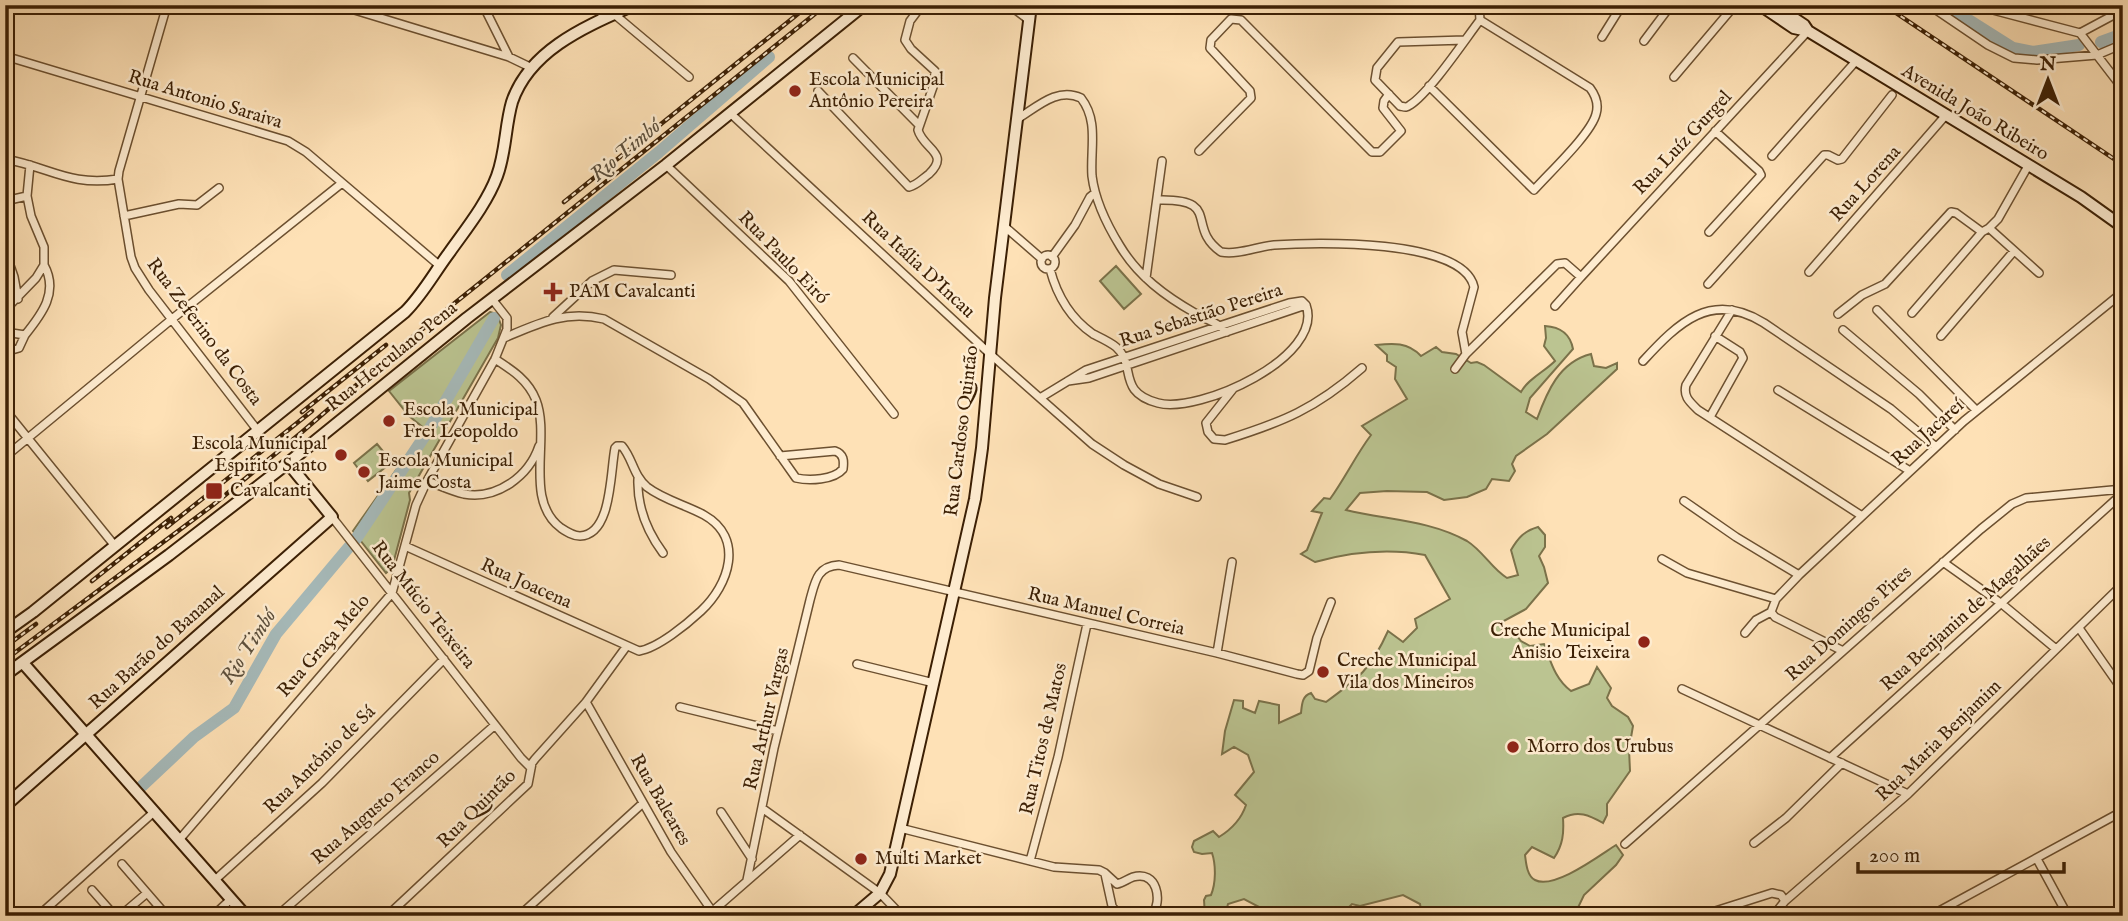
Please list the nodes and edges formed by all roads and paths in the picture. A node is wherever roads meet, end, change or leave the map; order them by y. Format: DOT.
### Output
graph roads {
  1 [pos="167,5"];
  2 [pos="338,5"];
  3 [pos="483,5"];
  4 [pos="597,5"];
  5 [pos="634,5"];
  6 [pos="864,5"];
  7 [pos="922,5"];
  8 [pos="1009,5"];
  9 [pos="1031,5"];
  10 [pos="1479,5"];
  11 [pos="1622,5"];
  12 [pos="1671,5"];
  13 [pos="1735,5"];
  14 [pos="1929,5"];
  15 [pos="1974,5"];
  16 [pos="1768,6"];
  17 [pos="2119,9"];
  18 [pos="609,16"];
  19 [pos="1029,20"];
  20 [pos="1480,20"];
  21 [pos="1808,31"];
  22 [pos="2082,35"];
  23 [pos="1602,37"];
  24 [pos="1465,40"];
  25 [pos="1644,41"];
  26 [pos="2123,44"];
  27 [pos="2095,52"];
  28 [pos="5,56"];
  29 [pos="509,57"];
  30 [pos="853,58"];
  31 [pos="1856,61"];
  32 [pos="532,68"];
  33 [pos="689,77"];
  34 [pos="1674,77"];
  35 [pos="1429,86"];
  36 [pos="2123,89"];
  37 [pos="1895,90"];
  38 [pos="818,91"];
  39 [pos="1389,94"];
  40 [pos="141,97"];
  41 [pos="730,113"];
  42 [pos="1946,116"];
  43 [pos="1018,118"];
  44 [pos="919,125"];
  45 [pos="1716,131"];
  46 [pos="1199,151"];
  47 [pos="1772,156"];
  48 [pos="5,159"];
  49 [pos="1162,161"];
  50 [pos="30,165"];
  51 [pos="666,165"];
  52 [pos="2028,166"];
  53 [pos="118,179"];
  54 [pos="342,183"];
  55 [pos="219,188"];
  56 [pos="1095,193"];
  57 [pos="27,196"];
  58 [pos="1157,200"];
  59 [pos="5,201"];
  60 [pos="124,216"];
  61 [pos="1004,226"];
  62 [pos="2123,227"];
  63 [pos="1985,230"];
  64 [pos="1709,232"];
  65 [pos="5,251"];
  66 [pos="2014,251"];
  67 [pos="1052,257"];
  68 [pos="1042,259"];
  69 [pos="44,265"];
  70 [pos="440,266"];
  71 [pos="1050,269"];
  72 [pos="1809,272"];
  73 [pos="2039,273"];
  74 [pos="671,275"];
  75 [pos="1581,277"];
  76 [pos="1146,278"];
  77 [pos="1708,284"];
  78 [pos="2123,292"];
  79 [pos="18,299"];
  80 [pos="492,299"];
  81 [pos="1306,304"];
  82 [pos="1555,306"];
  83 [pos="5,310"];
  84 [pos="1732,310"];
  85 [pos="1877,310"];
  86 [pos="1912,313"];
  87 [pos="1838,314"];
  88 [pos="552,318"];
  89 [pos="172,319"];
  90 [pos="1221,325"];
  91 [pos="1843,330"];
  92 [pos="5,332"];
  93 [pos="1227,332"];
  94 [pos="25,335"];
  95 [pos="1715,336"];
  96 [pos="1941,336"];
  97 [pos="504,338"];
  98 [pos="5,352"];
  99 [pos="989,353"];
  100 [pos="1466,354"];
  101 [pos="495,359"];
  102 [pos="1643,361"];
  103 [pos="1124,362"];
  104 [pos="1362,368"];
  105 [pos="1455,369"];
  106 [pos="1236,386"];
  107 [pos="1778,390"];
  108 [pos="1040,398"];
  109 [pos="5,410"];
  110 [pos="1976,410"];
  111 [pos="894,414"];
  112 [pos="1710,417"];
  113 [pos="258,430"];
  114 [pos="1955,430"];
  115 [pos="29,439"];
  116 [pos="539,446"];
  117 [pos="1936,447"];
  118 [pos="780,456"];
  119 [pos="5,457"];
  120 [pos="288,463"];
  121 [pos="1910,471"];
  122 [pos="638,479"];
  123 [pos="426,481"];
  124 [pos="2123,491"];
  125 [pos="1197,497"];
  126 [pos="1684,502"];
  127 [pos="1862,516"];
  128 [pos="332,517"];
  129 [pos="115,546"];
  130 [pos="405,546"];
  131 [pos="663,552"];
  132 [pos="1662,559"];
  133 [pos="1232,562"];
  134 [pos="1943,562"];
  135 [pos="825,568"];
  136 [pos="1799,575"];
  137 [pos="2123,584"];
  138 [pos="954,592"];
  139 [pos="391,593"];
  140 [pos="1776,599"];
  141 [pos="1331,602"];
  142 [pos="2002,604"];
  143 [pos="1771,612"];
  144 [pos="1087,624"];
  145 [pos="2079,628"];
  146 [pos="5,632"];
  147 [pos="1745,633"];
  148 [pos="630,649"];
  149 [pos="2056,649"];
  150 [pos="1843,651"];
  151 [pos="1217,653"];
  152 [pos="444,659"];
  153 [pos="23,663"];
  154 [pos="857,664"];
  155 [pos="5,675"];
  156 [pos="933,683"];
  157 [pos="1682,689"];
  158 [pos="2123,691"];
  159 [pos="586,702"];
  160 [pos="680,707"];
  161 [pos="495,725"];
  162 [pos="1760,725"];
  163 [pos="778,731"];
  164 [pos="86,734"];
  165 [pos="1829,758"];
  166 [pos="1842,763"];
  167 [pos="531,768"];
  168 [pos="1908,794"];
  169 [pos="643,803"];
  170 [pos="5,806"];
  171 [pos="762,808"];
  172 [pos="721,811"];
  173 [pos="2123,811"];
  174 [pos="154,812"];
  175 [pos="900,828"];
  176 [pos="800,835"];
  177 [pos="179,839"];
  178 [pos="1754,843"];
  179 [pos="1625,844"];
  180 [pos="752,859"];
  181 [pos="2037,859"];
  182 [pos="1030,861"];
  183 [pos="122,864"];
  184 [pos="1105,873"];
  185 [pos="215,880"];
  186 [pos="747,880"];
  187 [pos="92,890"];
  188 [pos="147,893"];
  189 [pos="880,893"];
  190 [pos="231,899"];
  191 [pos="1783,904"];
  192 [pos="709,914"];
  193 [pos="38,916"];
  194 [pos="118,916"];
  195 [pos="167,916"];
  196 [pos="212,916"];
  197 [pos="246,916"];
  198 [pos="277,916"];
  199 [pos="387,916"];
  200 [pos="519,916"];
  201 [pos="853,916"];
  202 [pos="902,916"];
  203 [pos="1119,916"];
  204 [pos="1152,916"];
  205 [pos="1662,916"];
  206 [pos="1773,916"];
  207 [pos="1785,916"];
  208 [pos="1930,916"];
  209 [pos="2068,916"];
  1 -- 40 [label="street, Rua Zeferino da Costa"];
  2 -- 29 [label="street"];
  3 -- 29 [label="street"];
  4 -- 18 [label="street"];
  5 -- 18 [label="main road"];
  6 -- 41 [label="main road, Rua Herculano Pena"];
  7 -- 44 [label="street"];
  8 -- 19 [label="street"];
  9 -- 19 [label="main road, Rua Cardoso Quintão"];
  10 -- 20 [label="street"];
  11 -- 23 [label="street"];
  12 -- 25 [label="street"];
  13 -- 34 [label="street"];
  14 -- 27 [label="street"];
  15 -- 22 [label="street"];
  16 -- 21 [label="main road, Avenida João Ribeiro"];
  17 -- 22 [label="street"];
  18 -- 32 [label="main road"];
  18 -- 33 [label="street"];
  19 -- 43 [label="main road, Rua Cardoso Quintão"];
  20 -- 24 [label="street"];
  20 -- 35 [label="street"];
  21 -- 31 [label="main road, Avenida João Ribeiro"];
  21 -- 45 [label="street, Rua Luíz Gurgel"];
  22 -- 27 [label="street"];
  24 -- 35 [label="street"];
  24 -- 39 [label="street"];
  26 -- 27 [label="street"];
  27 -- 36 [label="street"];
  28 -- 40 [label="street, Rua Antonio Saraiva"];
  29 -- 32 [label="street"];
  30 -- 44 [label="street"];
  31 -- 37 [label="main road, Avenida João Ribeiro"];
  31 -- 47 [label="street"];
  32 -- 70 [label="main road"];
  35 -- 39 [label="street"];
  37 -- 42 [label="main road, Avenida João Ribeiro"];
  37 -- 77 [label="street"];
  38 -- 44 [label="street"];
  39 -- 46 [label="street"];
  40 -- 53 [label="street, Rua Zeferino da Costa"];
  40 -- 54 [label="street, Rua Antonio Saraiva"];
  41 -- 51 [label="main road, Rua Herculano Pena"];
  41 -- 99 [label="street, Rua Itália D'Incau"];
  42 -- 52 [label="main road, Avenida João Ribeiro"];
  42 -- 72 [label="street, Rua Lorena"];
  43 -- 56 [label="street"];
  43 -- 61 [label="main road, Rua Cardoso Quintão"];
  45 -- 64 [label="street"];
  45 -- 75 [label="street, Rua Luíz Gurgel"];
  48 -- 50 [label="street"];
  49 -- 58 [label="street"];
  50 -- 53 [label="street"];
  50 -- 57 [label="street"];
  51 -- 80 [label="main road, Rua Herculano Pena"];
  51 -- 111 [label="street, Rua Paulo Eiró"];
  52 -- 62 [label="main road, Avenida João Ribeiro"];
  52 -- 63 [label="street"];
  53 -- 60 [label="street, Rua Zeferino da Costa"];
  54 -- 70 [label="street, Rua Antonio Saraiva"];
  54 -- 89 [label="street"];
  55 -- 60 [label="street"];
  56 -- 67 [label="street"];
  56 -- 76 [label="street"];
  57 -- 59 [label="street"];
  57 -- 69 [label="street"];
  58 -- 76 [label="street"];
  58 -- 100 [label="street"];
  60 -- 89 [label="street, Rua Zeferino da Costa"];
  61 -- 68 [label="street"];
  61 -- 99 [label="main road, Rua Cardoso Quintão"];
  63 -- 66 [label="street"];
  63 -- 86 [label="street"];
  63 -- 87 [label="street"];
  65 -- 79 [label="street"];
  66 -- 73 [label="street"];
  66 -- 96 [label="street"];
  67 -- 68 [label="street"];
  67 -- 71 [label="street"];
  68 -- 71 [label="street"];
  69 -- 79 [label="street"];
  69 -- 94 [label="street"];
  70 -- 113 [label="main road"];
  71 -- 103 [label="street"];
  74 -- 88 [label="street"];
  75 -- 82 [label="street, Rua Luíz Gurgel"];
  75 -- 100 [label="street"];
  76 -- 90 [label="street"];
  78 -- 110 [label="street, Rua Jacareí"];
  79 -- 83 [label="street"];
  80 -- 97 [label="street"];
  80 -- 120 [label="main road, Rua Herculano Pena"];
  81 -- 90 [label="street, Rua Sebastião Pereira"];
  81 -- 93 [label="street, Rua Sebastião Pereira"];
  81 -- 106 [label="street"];
  84 -- 95 [label="street"];
  84 -- 102 [label="street"];
  84 -- 117 [label="street"];
  85 -- 110 [label="street"];
  88 -- 97 [label="street"];
  88 -- 118 [label="street"];
  89 -- 113 [label="street, Rua Zeferino da Costa"];
  89 -- 115 [label="street"];
  90 -- 93 [label="street"];
  90 -- 103 [label="street, Rua Sebastião Pereira"];
  91 -- 114 [label="street"];
  92 -- 94 [label="street"];
  93 -- 103 [label="street, Rua Sebastião Pereira"];
  94 -- 98 [label="street"];
  95 -- 112 [label="street"];
  95 -- 112 [label="street"];
  97 -- 101 [label="street, Rua Graça Melo"];
  99 -- 108 [label="street, Rua Itália D'Incau"];
  99 -- 138 [label="main road, Rua Cardoso Quintão"];
  100 -- 105 [label="street"];
  101 -- 116 [label="street"];
  101 -- 123 [label="street, Rua Graça Melo"];
  103 -- 106 [label="street"];
  103 -- 108 [label="street, Rua Sebastião Pereira"];
  104 -- 106 [label="street"];
  107 -- 121 [label="street"];
  108 -- 125 [label="street, Rua Itália D'Incau"];
  109 -- 115 [label="street"];
  110 -- 114 [label="street, Rua Jacareí"];
  112 -- 127 [label="street"];
  113 -- 129 [label="main road"];
  114 -- 117 [label="street, Rua Jacareí"];
  115 -- 119 [label="street"];
  115 -- 129 [label="street"];
  116 -- 122 [label="street"];
  116 -- 123 [label="street"];
  117 -- 121 [label="street, Rua Jacareí"];
  118 -- 118 [label="street"];
  120 -- 128 [label="main road, Rua Múcio Teixeira"];
  120 -- 153 [label="main road, Rua Herculano Pena"];
  121 -- 127 [label="street, Rua Jacareí"];
  122 -- 131 [label="street"];
  122 -- 148 [label="street"];
  123 -- 130 [label="street, Rua Graça Melo"];
  124 -- 134 [label="street, Rua Domingos Pires"];
  124 -- 142 [label="street, Rua Benjamin de Magalhães"];
  126 -- 136 [label="street"];
  127 -- 136 [label="street, Rua Jacareí"];
  128 -- 139 [label="street, Rua Múcio Teixeira"];
  128 -- 164 [label="main road, Rua Barão do Bananal"];
  129 -- 146 [label="main road"];
  130 -- 139 [label="street, Rua Graça Melo"];
  130 -- 148 [label="street, Rua Joacena"];
  132 -- 140 [label="street"];
  133 -- 151 [label="street"];
  134 -- 142 [label="street"];
  134 -- 150 [label="street, Rua Domingos Pires"];
  135 -- 138 [label="street, Rua Manuel Correia"];
  135 -- 163 [label="street, Rua Arthur Vargas"];
  136 -- 140 [label="street, Rua Jacareí"];
  137 -- 145 [label="street, Rua Maria Benjamim"];
  138 -- 144 [label="street, Rua Manuel Correia"];
  138 -- 156 [label="main road, Rua Cardoso Quintão"];
  139 -- 152 [label="street, Rua Múcio Teixeira"];
  139 -- 177 [label="street, Rua Graça Melo"];
  140 -- 143 [label="street, Rua Jacareí"];
  141 -- 151 [label="street, Rua Manuel Correia"];
  142 -- 149 [label="street"];
  142 -- 165 [label="street, Rua Benjamin de Magalhães"];
  143 -- 147 [label="street"];
  143 -- 150 [label="street"];
  144 -- 151 [label="street, Rua Manuel Correia"];
  144 -- 182 [label="street, Rua Titos de Matos"];
  145 -- 149 [label="street, Rua Maria Benjamim"];
  145 -- 158 [label="street"];
  148 -- 159 [label="street, Rua Quintão"];
  149 -- 168 [label="street, Rua Maria Benjamim"];
  150 -- 162 [label="street, Rua Domingos Pires"];
  152 -- 161 [label="street, Rua Múcio Teixeira"];
  152 -- 185 [label="street, Rua Antônio de Sá"];
  153 -- 155 [label="main road, Rua Herculano Pena"];
  153 -- 164 [label="main road"];
  154 -- 156 [label="street"];
  156 -- 175 [label="main road, Rua Cardoso Quintão"];
  157 -- 162 [label="street"];
  159 -- 167 [label="street, Rua Quintão"];
  159 -- 169 [label="street, Rua Baleares"];
  160 -- 163 [label="street"];
  161 -- 167 [label="street, Rua Múcio Teixeira"];
  161 -- 198 [label="street, Rua Augusto Franco"];
  162 -- 165 [label="street"];
  162 -- 179 [label="street, Rua Domingos Pires"];
  163 -- 171 [label="street, Rua Arthur Vargas"];
  164 -- 170 [label="main road, Rua Barão do Bananal"];
  164 -- 174 [label="main road"];
  165 -- 166 [label="street"];
  166 -- 168 [label="street"];
  166 -- 178 [label="street"];
  167 -- 199 [label="street, Rua Quintão"];
  168 -- 191 [label="street, Rua Maria Benjamim"];
  169 -- 192 [label="street, Rua Baleares"];
  169 -- 200 [label="street"];
  171 -- 176 [label="street"];
  171 -- 180 [label="street, Rua Arthur Vargas"];
  172 -- 180 [label="street"];
  173 -- 181 [label="street"];
  174 -- 177 [label="main road"];
  174 -- 193 [label="street"];
  175 -- 182 [label="street"];
  175 -- 189 [label="main road, Rua Cardoso Quintão"];
  176 -- 186 [label="street"];
  176 -- 189 [label="street"];
  177 -- 185 [label="main road"];
  180 -- 186 [label="street, Rua Arthur Vargas"];
  181 -- 208 [label="street"];
  181 -- 209 [label="street"];
  182 -- 184 [label="street"];
  183 -- 188 [label="street"];
  184 -- 203 [label="street"];
  184 -- 204 [label="street"];
  185 -- 190 [label="main road"];
  186 -- 192 [label="street"];
  187 -- 194 [label="street"];
  188 -- 194 [label="street"];
  188 -- 195 [label="street"];
  189 -- 201 [label="main road"];
  189 -- 202 [label="street"];
  190 -- 196 [label="street"];
  190 -- 197 [label="main road"];
  191 -- 205 [label="street"];
  191 -- 206 [label="street, Rua Maria Benjamim"];
  191 -- 207 [label="street"];
}
